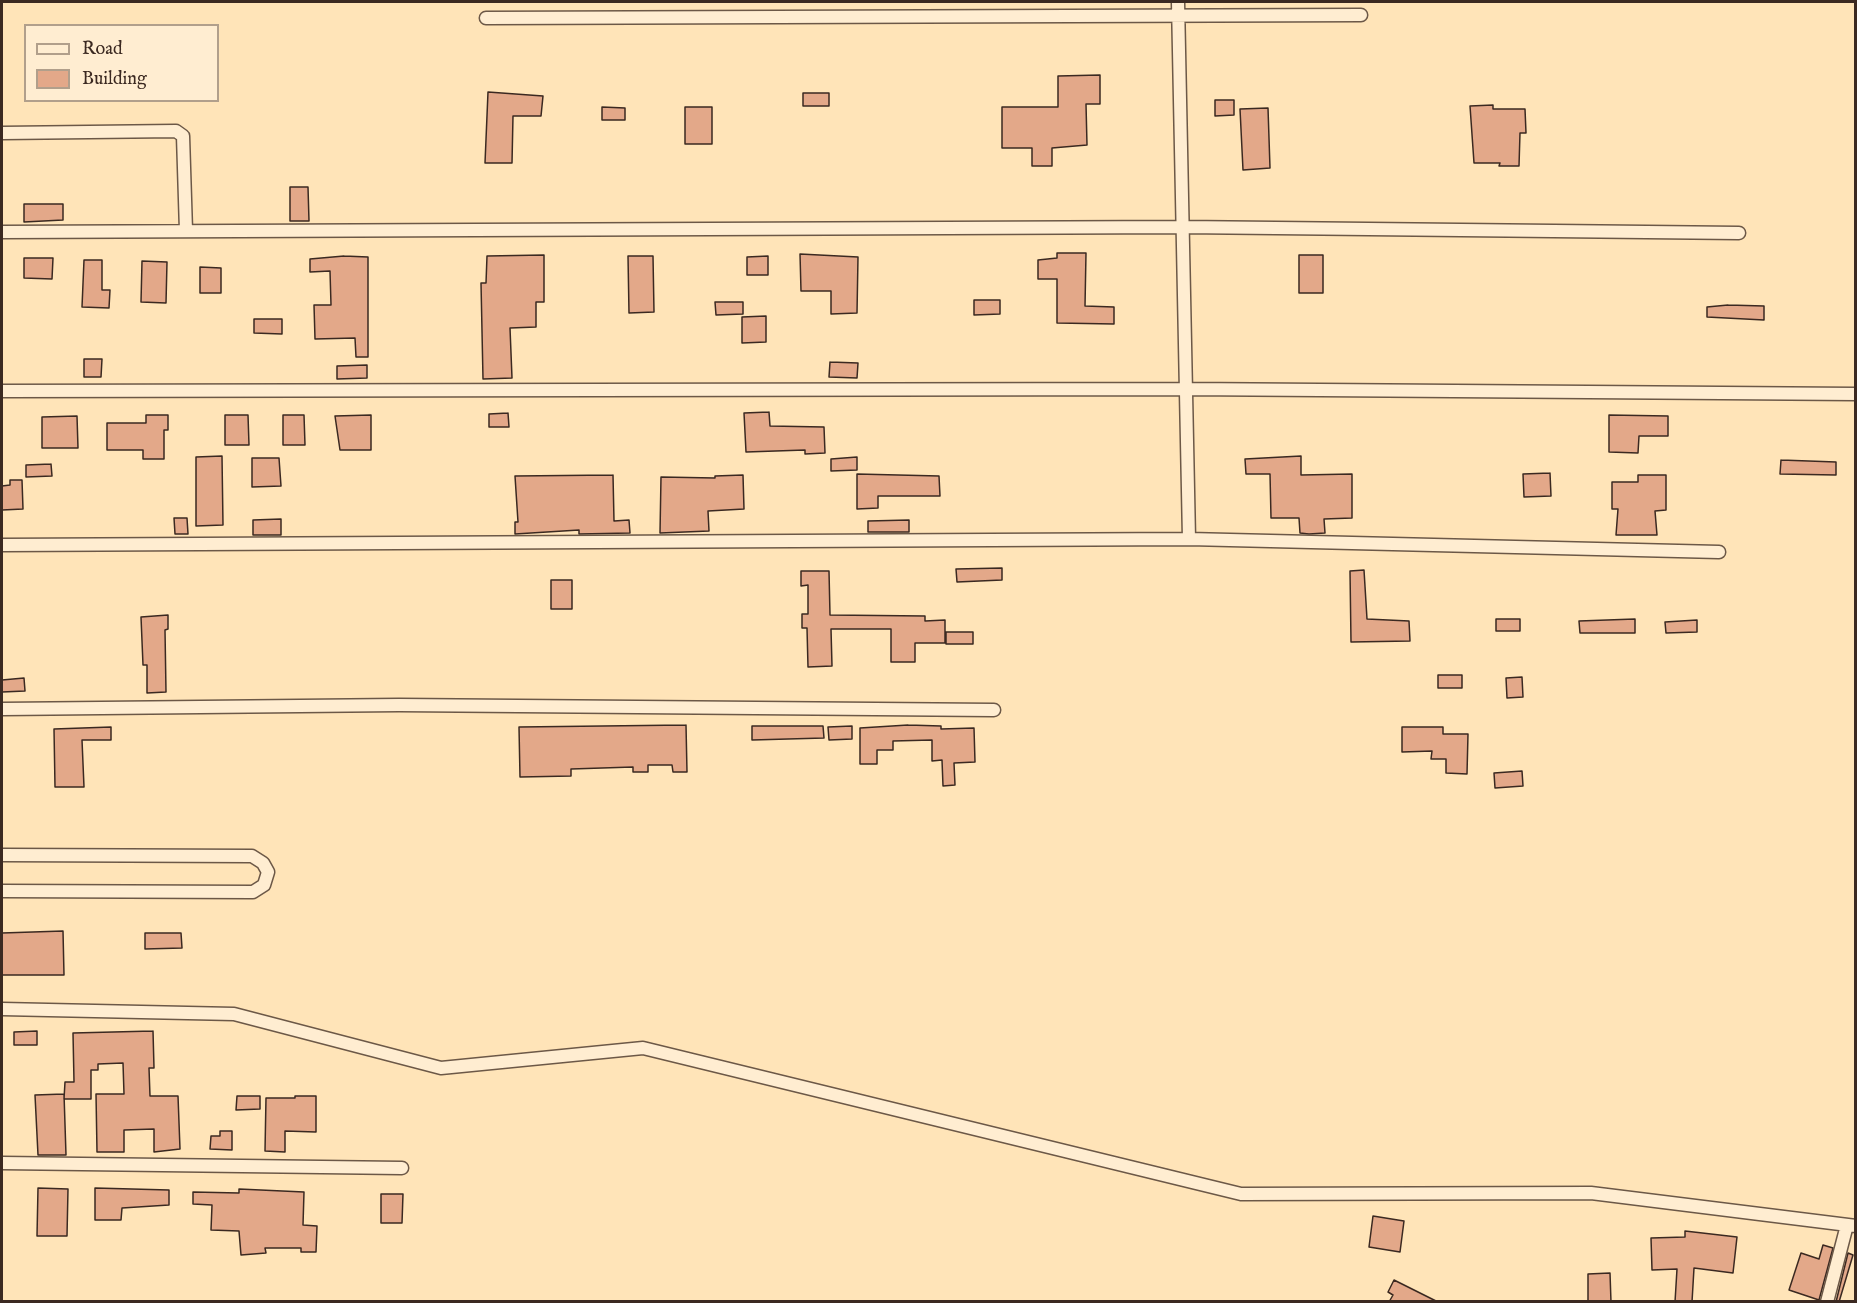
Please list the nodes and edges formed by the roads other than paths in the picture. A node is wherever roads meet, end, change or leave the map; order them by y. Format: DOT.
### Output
graph roads {
  1 [pos="1178,2"];
  2 [pos="1361,15"];
  3 [pos="1178,16"];
  4 [pos="486,18"];
  5 [pos="2,133"];
  6 [pos="1183,227"];
  7 [pos="186,231"];
  8 [pos="2,232"];
  9 [pos="1739,233"];
  10 [pos="1186,389"];
  11 [pos="2,391"];
  12 [pos="1856,394"];
  13 [pos="1189,539"];
  14 [pos="2,545"];
  15 [pos="1719,552"];
  16 [pos="2,709"];
  17 [pos="994,710"];
  18 [pos="2,855"];
  19 [pos="2,891"];
  20 [pos="2,1009"];
  21 [pos="2,1163"];
  22 [pos="402,1168"];
  23 [pos="1851,1226"];
  24 [pos="1827,1302"];
  1 -- 3 [label="street"];
  2 -- 3 [label="street"];
  3 -- 4 [label="street"];
  3 -- 6 [label="street"];
  5 -- 7 [label="street"];
  6 -- 7 [label="street"];
  6 -- 9 [label="street"];
  6 -- 10 [label="street"];
  7 -- 8 [label="street"];
  10 -- 11 [label="street"];
  10 -- 12 [label="street"];
  10 -- 13 [label="street"];
  13 -- 14 [label="street"];
  13 -- 15 [label="street"];
  16 -- 17 [label="street"];
  18 -- 19 [label="street"];
  20 -- 23 [label="street"];
  21 -- 22 [label="street"];
  23 -- 24 [label="street"];
}
